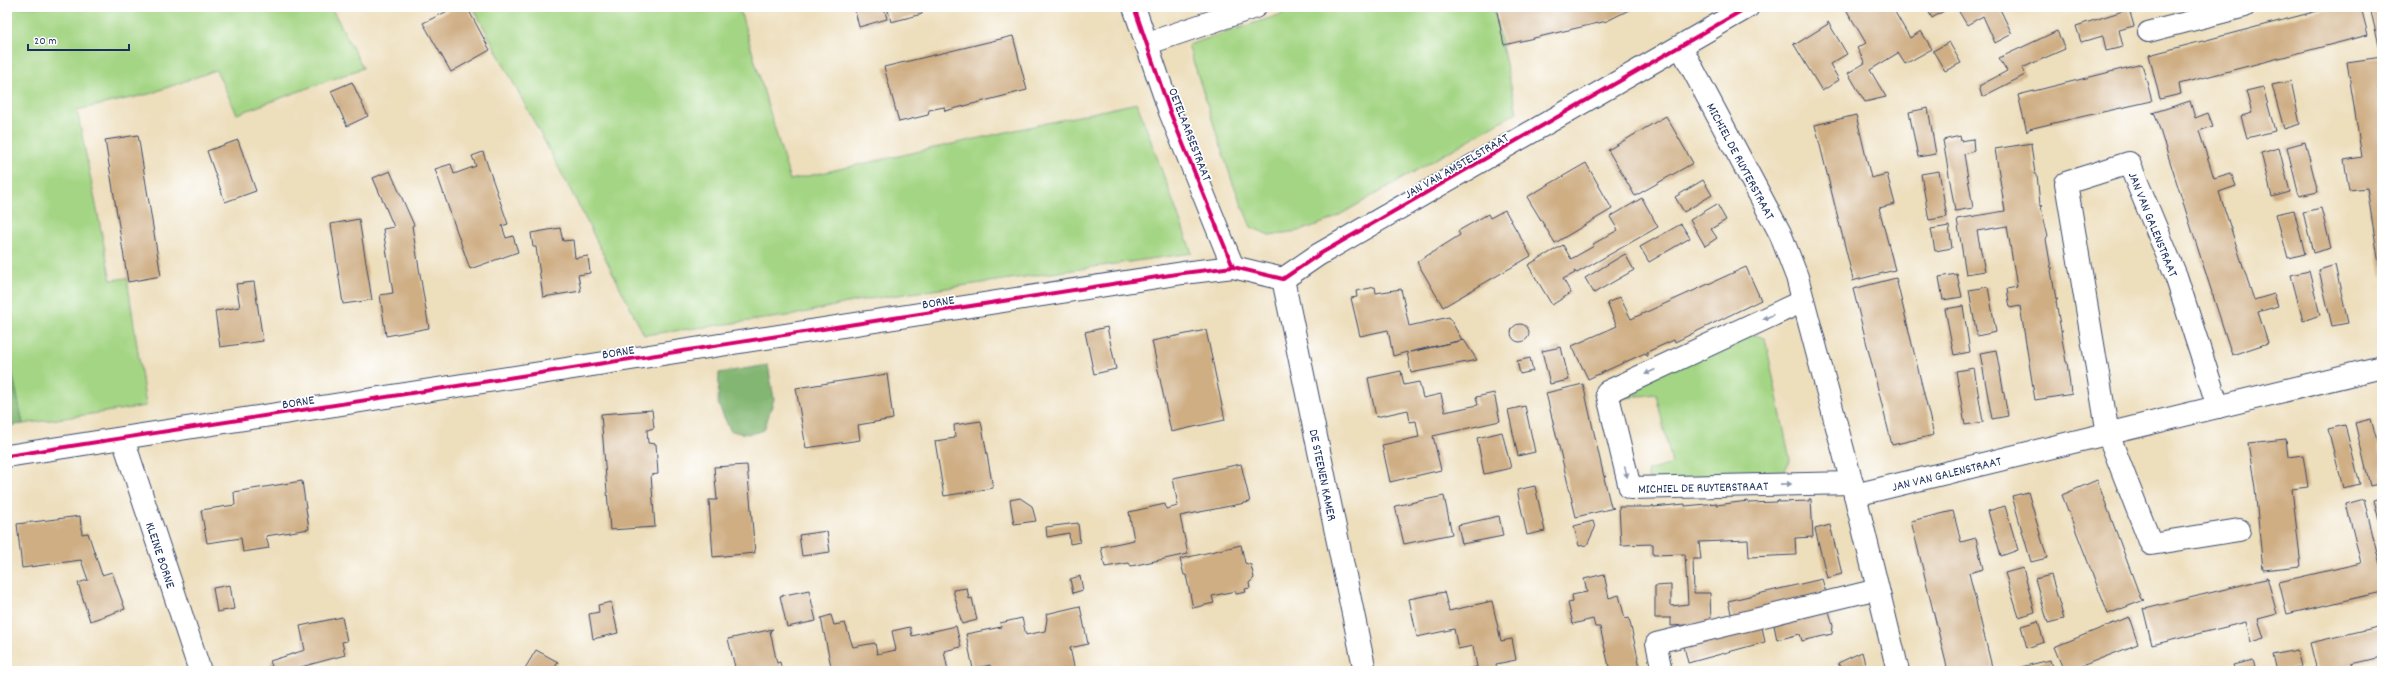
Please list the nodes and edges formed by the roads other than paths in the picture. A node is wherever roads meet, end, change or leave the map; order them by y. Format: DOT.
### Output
graph roads {
  1 [pos="1134,7"];
  2 [pos="1255,7"];
  3 [pos="1748,7"];
  4 [pos="2245,7"];
  5 [pos="2187,14"];
  6 [pos="2148,32"];
  7 [pos="1146,44"];
  8 [pos="1681,47"];
  9 [pos="1233,267"];
  10 [pos="1283,279"];
  11 [pos="1803,300"];
  12 [pos="2382,367"];
  13 [pos="2218,407"];
  14 [pos="2108,434"];
  15 [pos="123,439"];
  16 [pos="7,456"];
  17 [pos="1853,489"];
  18 [pos="2239,530"];
  19 [pos="1878,589"];
  20 [pos="200,671"];
  21 [pos="1365,671"];
  22 [pos="1662,671"];
  23 [pos="1898,671"];
  1 -- 7 [label="street, OETELAARSESTRAAT"];
  2 -- 7 [label="street"];
  3 -- 8 [label="street, JAN VAN AMSTELSTRAAT"];
  4 -- 5 [label="lane"];
  5 -- 6 [label="lane"];
  7 -- 9 [label="street, OETELAARSESTRAAT"];
  8 -- 10 [label="street, JAN VAN AMSTELSTRAAT"];
  8 -- 11 [label="street, MICHIEL DE RUYTERSTRAAT"];
  9 -- 10 [label="street"];
  9 -- 15 [label="street, BORNE"];
  10 -- 21 [label="street, DE STEENEN KAMER"];
  11 -- 17 [label="street, MICHIEL DE RUYTERSTRAAT"];
  11 -- 17 [label="street, MICHIEL DE RUYTERSTRAAT, one-way"];
  12 -- 13 [label="street, JAN VAN GALENSTRAAT"];
  13 -- 14 [label="street, JAN VAN GALENSTRAAT"];
  13 -- 14 [label="street, JAN VAN GALENSTRAAT"];
  14 -- 17 [label="street, JAN VAN GALENSTRAAT"];
  14 -- 18 [label="street, JAN VAN GALENSTRAAT"];
  15 -- 16 [label="street, BORNE"];
  15 -- 20 [label="street, KLEINE BORNE"];
  17 -- 19 [label="street, MICHIEL DE RUYTERSTRAAT"];
  19 -- 22 [label="lane"];
  19 -- 23 [label="street, MICHIEL DE RUYTERSTRAAT"];
}
